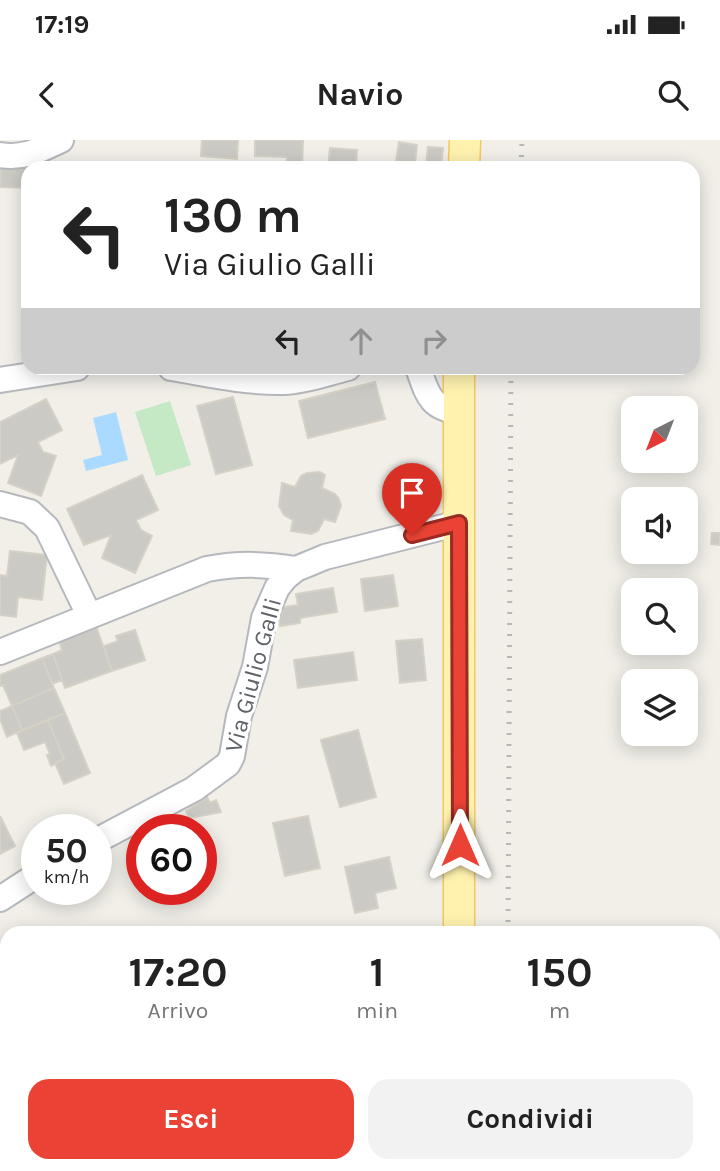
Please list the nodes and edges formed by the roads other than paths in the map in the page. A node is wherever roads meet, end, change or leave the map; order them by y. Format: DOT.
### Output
graph roads {
  1 [pos="61,140"];
  2 [pos="465,140"];
  3 [pos="0,155"];
  4 [pos="464,161"];
  5 [pos="23,375"];
  6 [pos="216,375"];
  7 [pos="321,375"];
  8 [pos="421,375"];
  9 [pos="459,375"];
  10 [pos="0,380"];
  11 [pos="458,411"];
  12 [pos="0,504"];
  13 [pos="459,523"];
  14 [pos="296,569"];
  15 [pos="89,615"];
  16 [pos="0,652"];
  17 [pos="112,833"];
  18 [pos="21,885"];
  19 [pos="0,900"];
  20 [pos="460,926"];
  1 -- 3 [label="street"];
  2 -- 4 [label="main road"];
  5 -- 10 [label="street"];
  6 -- 7 [label="street"];
  8 -- 11 [label="street"];
  9 -- 11 [label="main road"];
  11 -- 13 [label="main road"];
  12 -- 15 [label="street"];
  13 -- 14 [label="street, Via Giulio Galli"];
  13 -- 20 [label="main road"];
  14 -- 15 [label="street"];
  14 -- 17 [label="street, Via Giulio Galli"];
  15 -- 16 [label="street"];
  18 -- 19 [label="street"];
}
